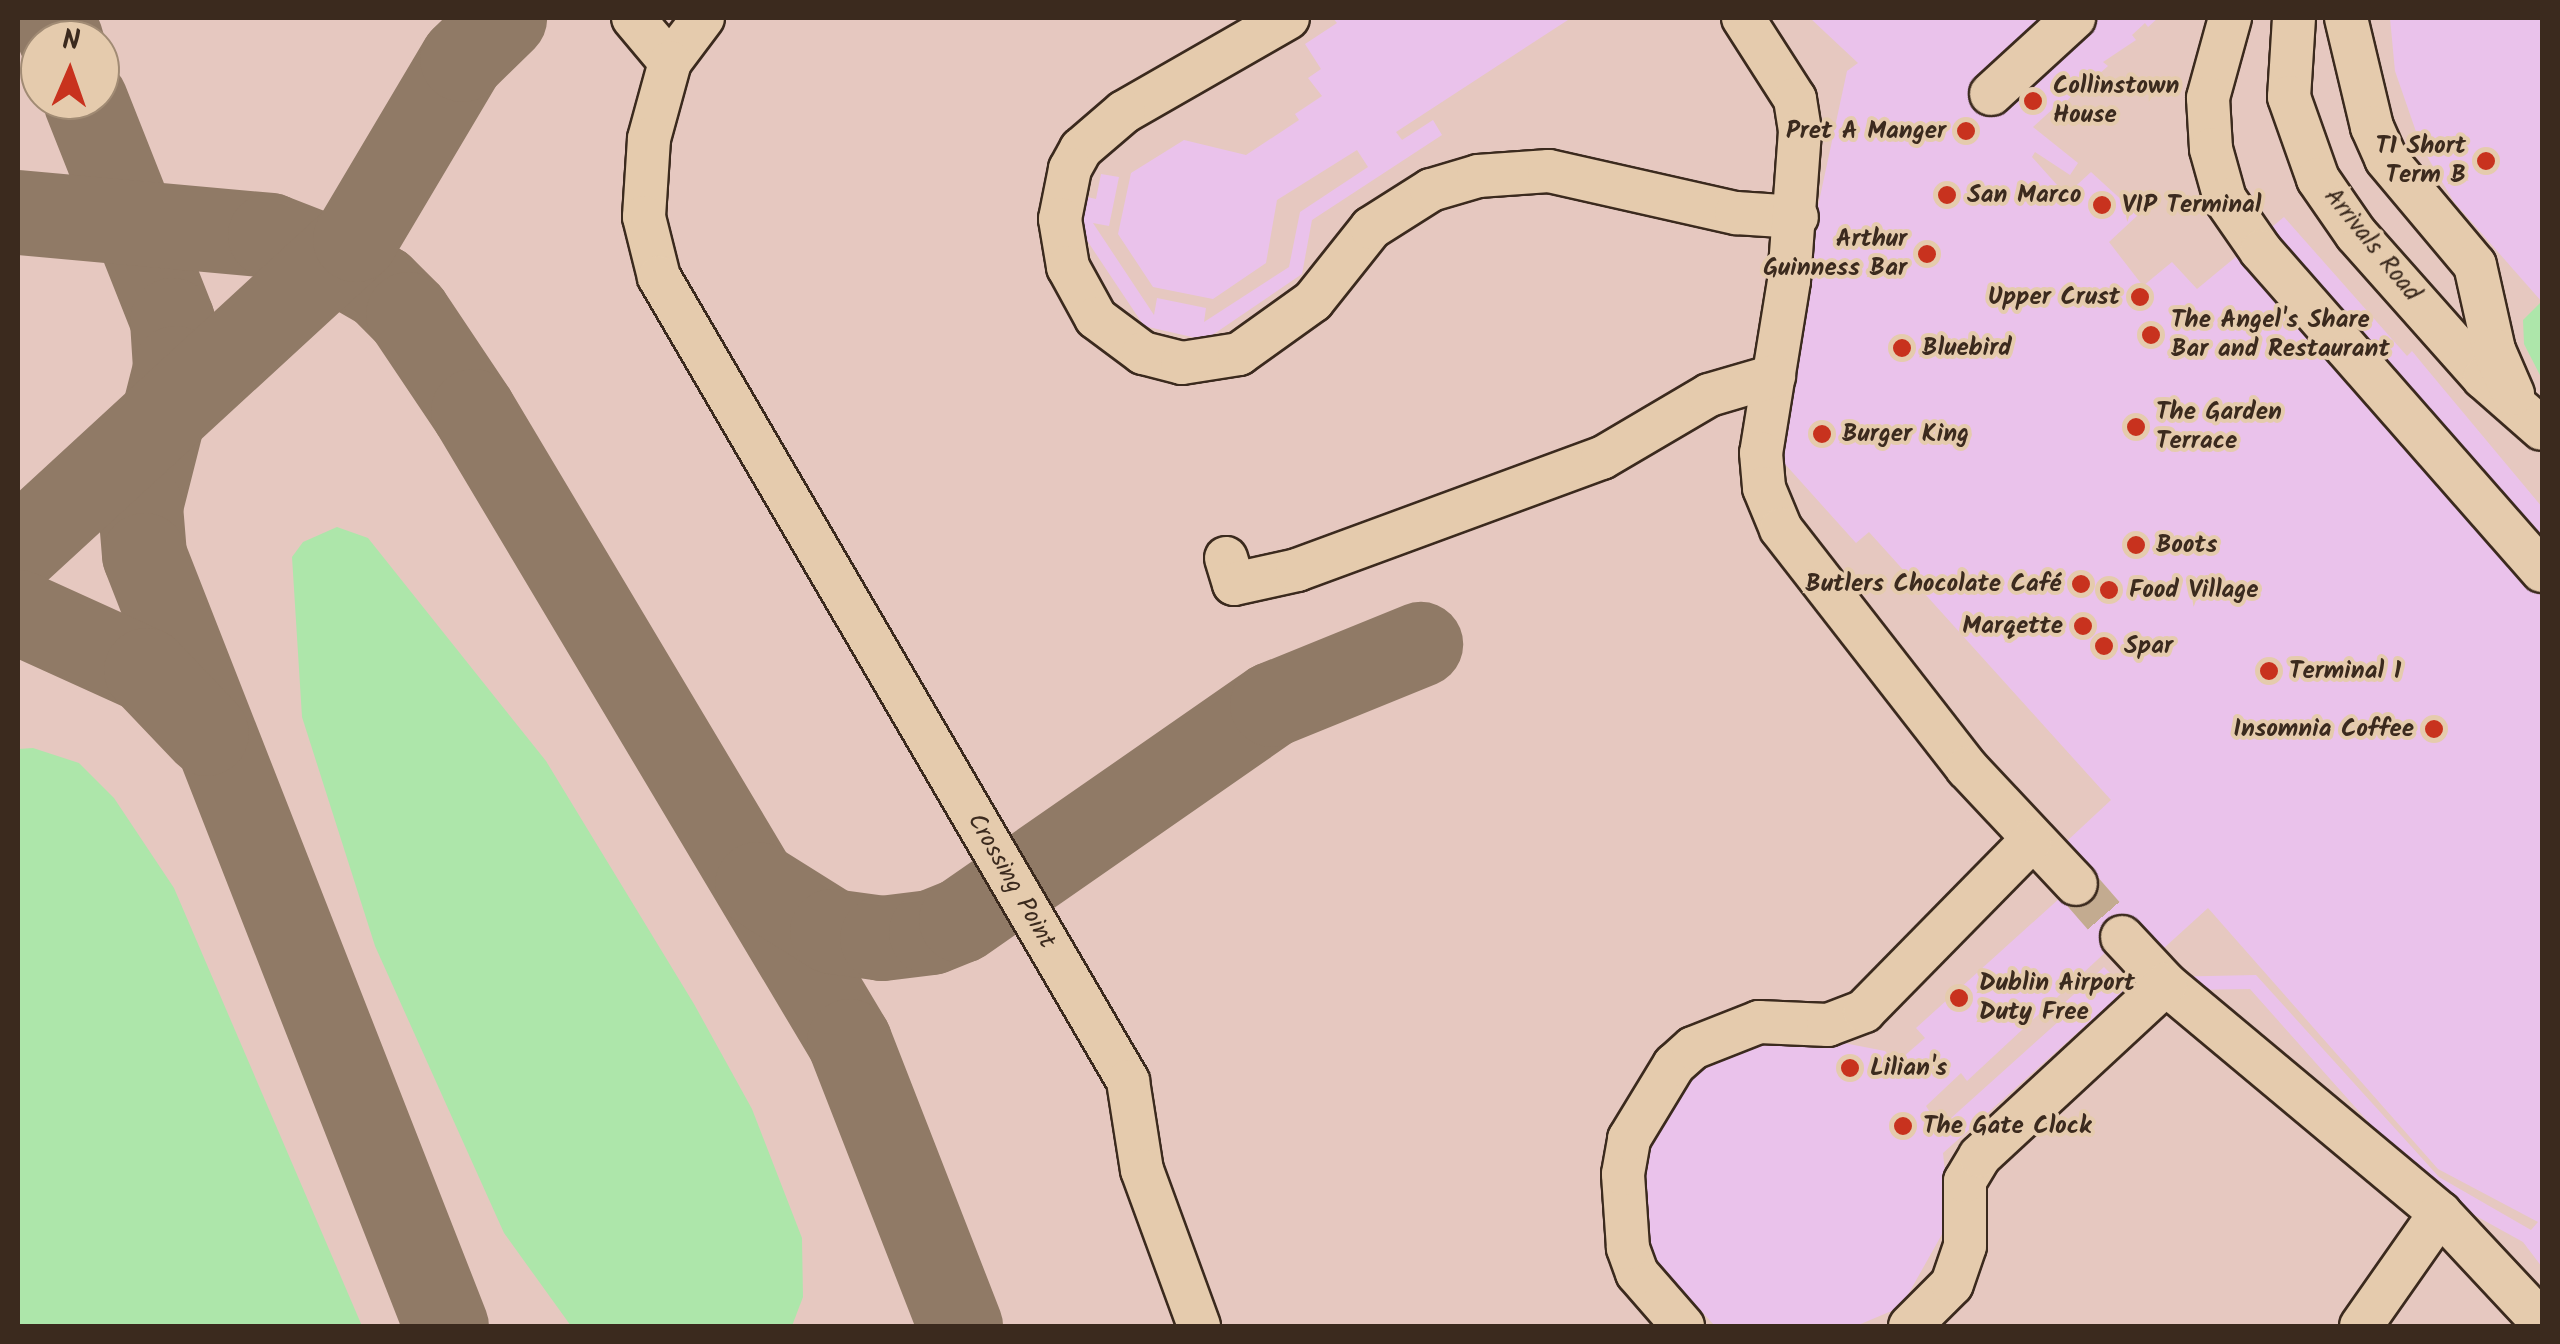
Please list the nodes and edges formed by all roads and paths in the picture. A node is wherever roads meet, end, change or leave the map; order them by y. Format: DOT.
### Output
graph roads {
  1 [pos="633,18"];
  2 [pos="704,18"];
  3 [pos="1288,18"];
  4 [pos="1742,18"];
  5 [pos="2074,18"];
  6 [pos="2230,18"];
  7 [pos="2294,18"];
  8 [pos="2346,18"];
  9 [pos="670,62"];
  10 [pos="1991,94"];
  11 [pos="1797,217"];
  12 [pos="1774,376"];
  13 [pos="2529,414"];
  14 [pos="1226,558"];
  15 [pos="2542,571"];
  16 [pos="2031,841"];
  17 [pos="2076,884"];
  18 [pos="2122,937"];
  19 [pos="2166,984"];
  20 [pos="2440,1213"];
  21 [pos="2542,1322"];
  22 [pos="1199,1326"];
  23 [pos="1683,1326"];
  24 [pos="1910,1326"];
  25 [pos="2362,1326"];
  1 -- 9 [label="street"];
  2 -- 9 [label="street"];
  3 -- 11 [label="street"];
  4 -- 11 [label="street"];
  5 -- 10 [label="street"];
  6 -- 15 [label="street"];
  7 -- 13 [label="street, Arrivals Road"];
  8 -- 13 [label="street"];
  9 -- 22 [label="street, Crossing Point"];
  11 -- 12 [label="street"];
  12 -- 14 [label="street"];
  12 -- 16 [label="street"];
  16 -- 17 [label="street"];
  16 -- 23 [label="street"];
  18 -- 19 [label="street"];
  19 -- 20 [label="street"];
  19 -- 24 [label="street"];
  20 -- 21 [label="street"];
  20 -- 25 [label="street"];
}
